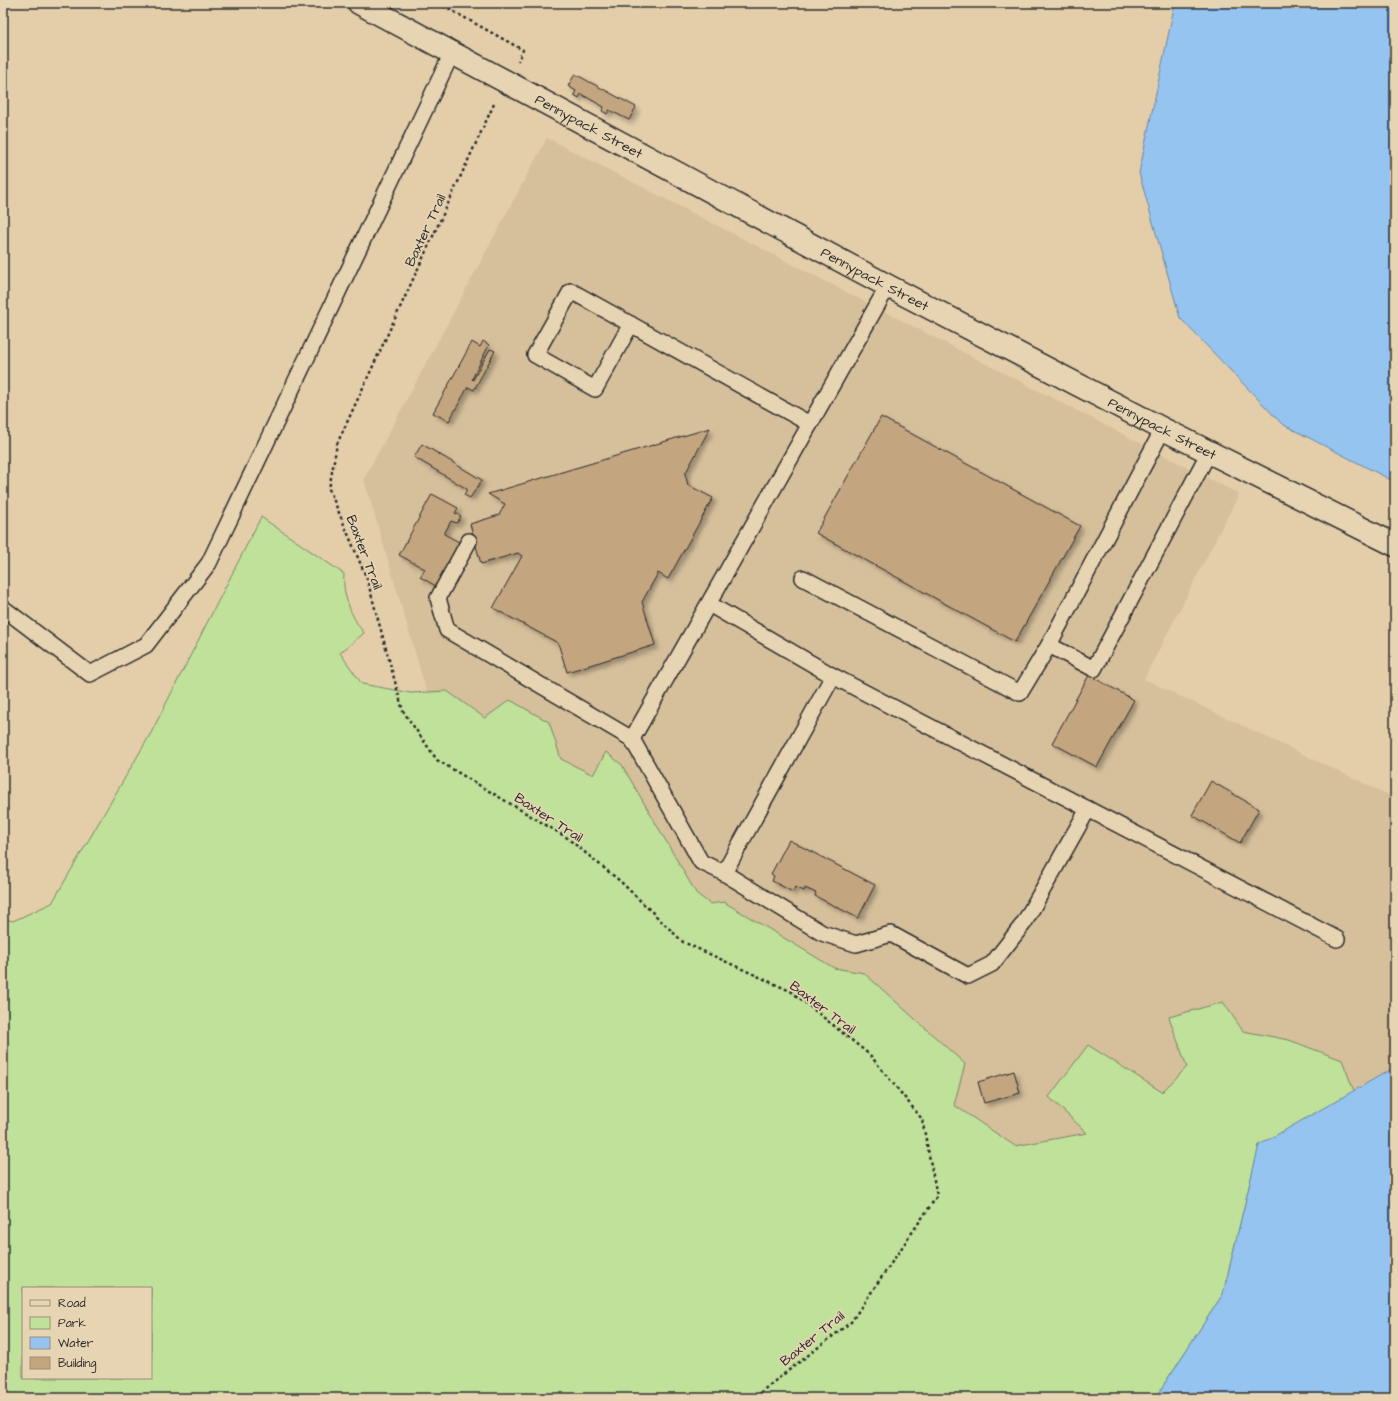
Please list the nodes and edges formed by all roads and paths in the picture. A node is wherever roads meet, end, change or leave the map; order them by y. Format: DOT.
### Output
graph roads {
  1 [pos="360,3"];
  2 [pos="438,3"];
  3 [pos="523,50"];
  4 [pos="452,53"];
  5 [pos="494,104"];
  6 [pos="888,286"];
  7 [pos="631,324"];
  8 [pos="810,424"];
  9 [pos="1163,429"];
  10 [pos="1208,452"];
  11 [pos="469,541"];
  12 [pos="1395,545"];
  13 [pos="802,578"];
  14 [pos="709,604"];
  15 [pos="3,608"];
  16 [pos="1049,645"];
  17 [pos="833,676"];
  18 [pos="632,739"];
  19 [pos="1088,809"];
  20 [pos="724,873"];
  21 [pos="1337,939"];
  22 [pos="753,1398"];
  1 -- 4 [label="street, Pennypack Street"];
  2 -- 3 [label="path"];
  4 -- 6 [label="street, Pennypack Street"];
  4 -- 15 [label="lane"];
  5 -- 22 [label="path, Baxter Trail"];
  6 -- 8 [label="lane"];
  6 -- 9 [label="street, Pennypack Street"];
  7 -- 7 [label="lane"];
  7 -- 8 [label="lane"];
  8 -- 14 [label="lane"];
  9 -- 10 [label="street, Pennypack Street"];
  9 -- 16 [label="lane"];
  10 -- 12 [label="street, Pennypack Street"];
  10 -- 16 [label="lane"];
  11 -- 18 [label="lane"];
  13 -- 16 [label="lane"];
  14 -- 17 [label="lane"];
  14 -- 18 [label="lane"];
  17 -- 19 [label="lane"];
  17 -- 20 [label="lane"];
  18 -- 20 [label="lane"];
  19 -- 20 [label="lane"];
  19 -- 21 [label="lane"];
}
